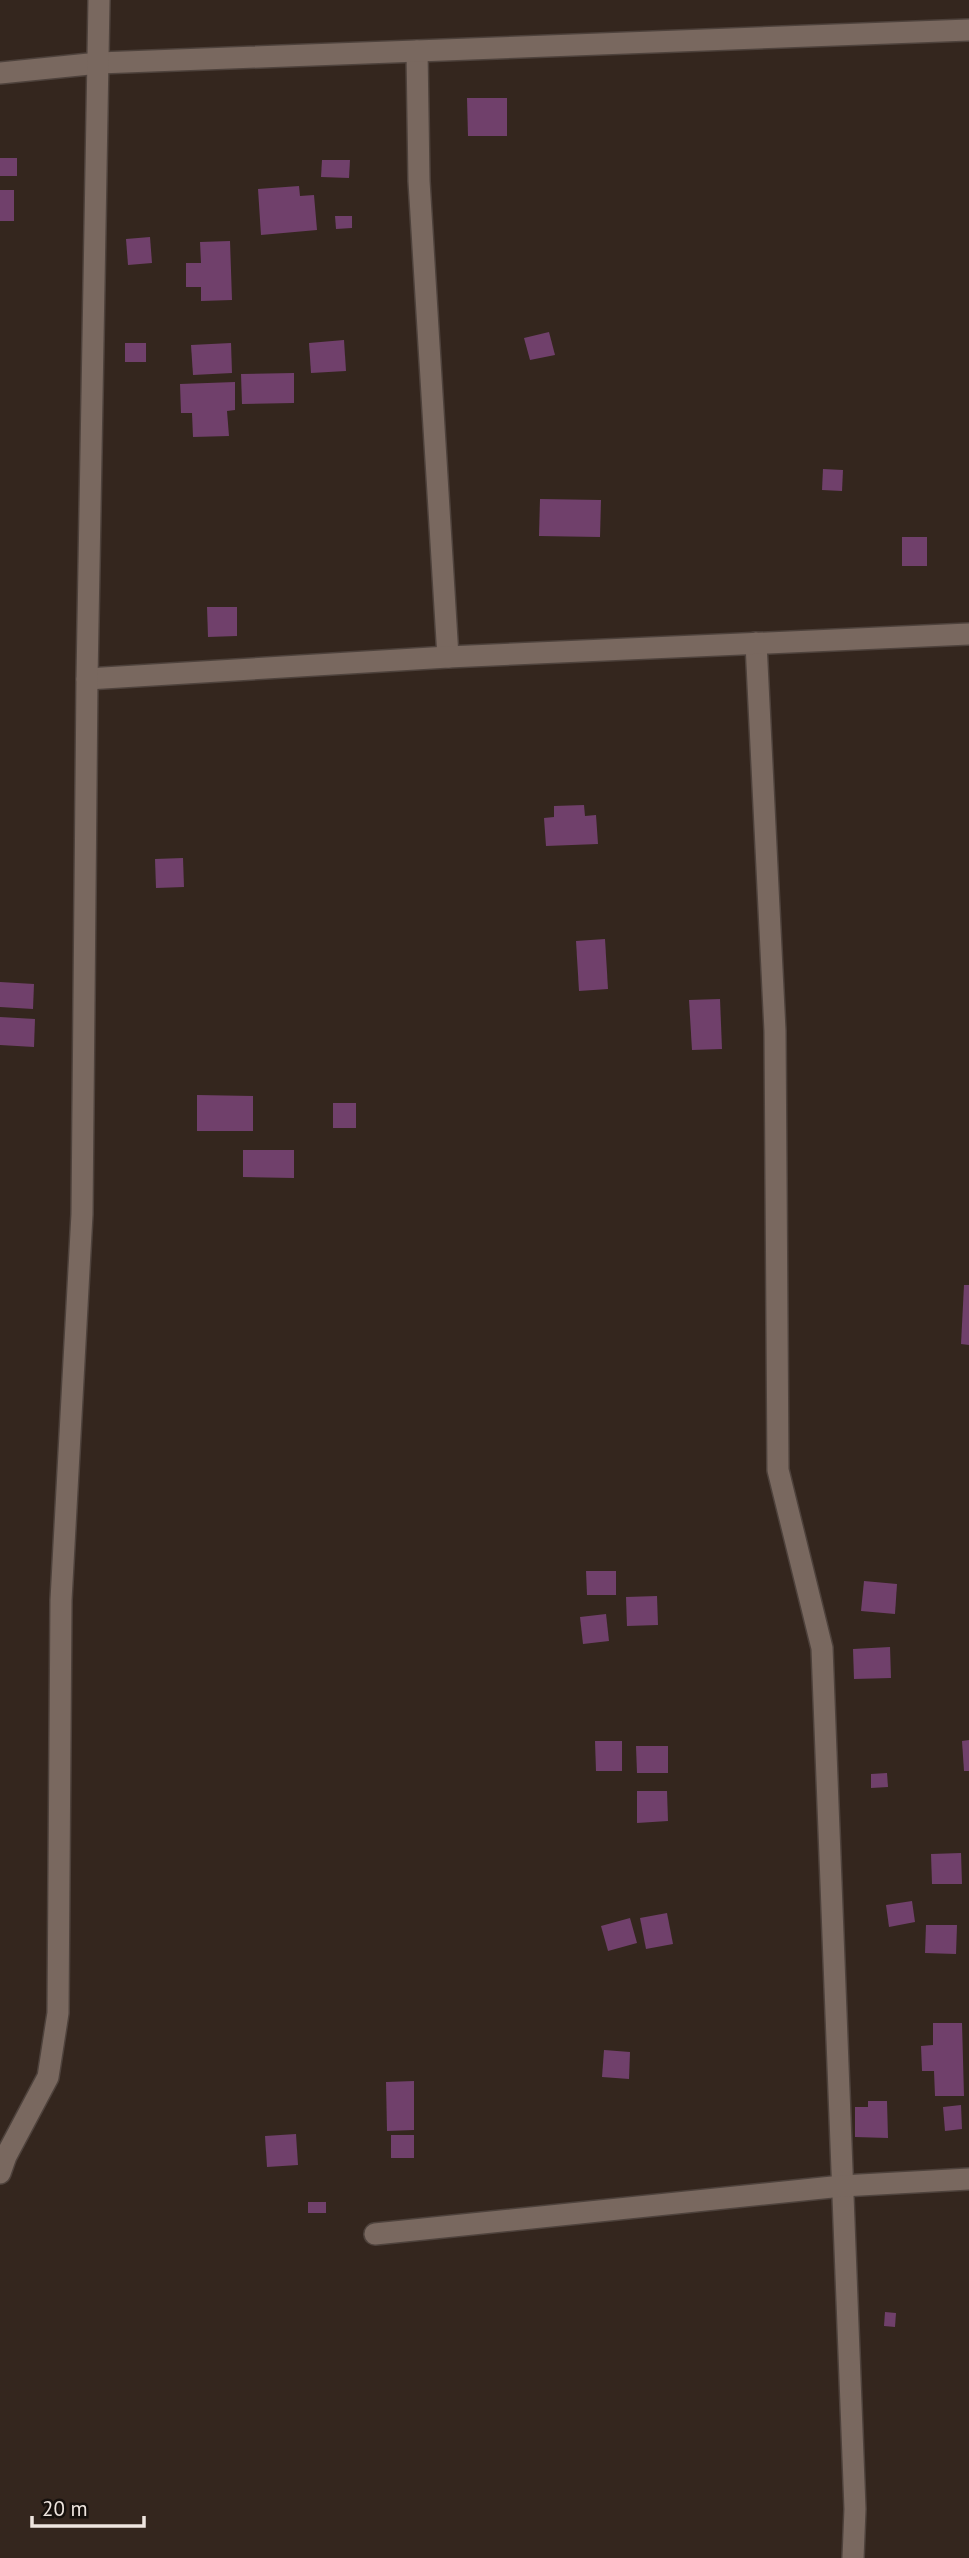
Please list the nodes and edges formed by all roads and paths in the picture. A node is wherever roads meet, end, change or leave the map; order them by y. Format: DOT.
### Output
graph roads {
  1 [pos="99,0"];
  2 [pos="969,30"];
  3 [pos="417,51"];
  4 [pos="99,63"];
  5 [pos="0,73"];
  6 [pos="969,634"];
  7 [pos="756,643"];
  8 [pos="448,657"];
  9 [pos="87,679"];
  10 [pos="0,2173"];
  11 [pos="969,2179"];
  12 [pos="842,2186"];
  13 [pos="375,2234"];
  14 [pos="853,2558"];
  1 -- 4 [label="street"];
  2 -- 3 [label="street"];
  3 -- 4 [label="street"];
  3 -- 8 [label="street"];
  4 -- 5 [label="street"];
  4 -- 9 [label="street"];
  6 -- 7 [label="street"];
  7 -- 8 [label="street"];
  7 -- 12 [label="street"];
  8 -- 9 [label="street"];
  9 -- 10 [label="street"];
  11 -- 12 [label="street"];
  12 -- 13 [label="street"];
  12 -- 14 [label="street"];
}
